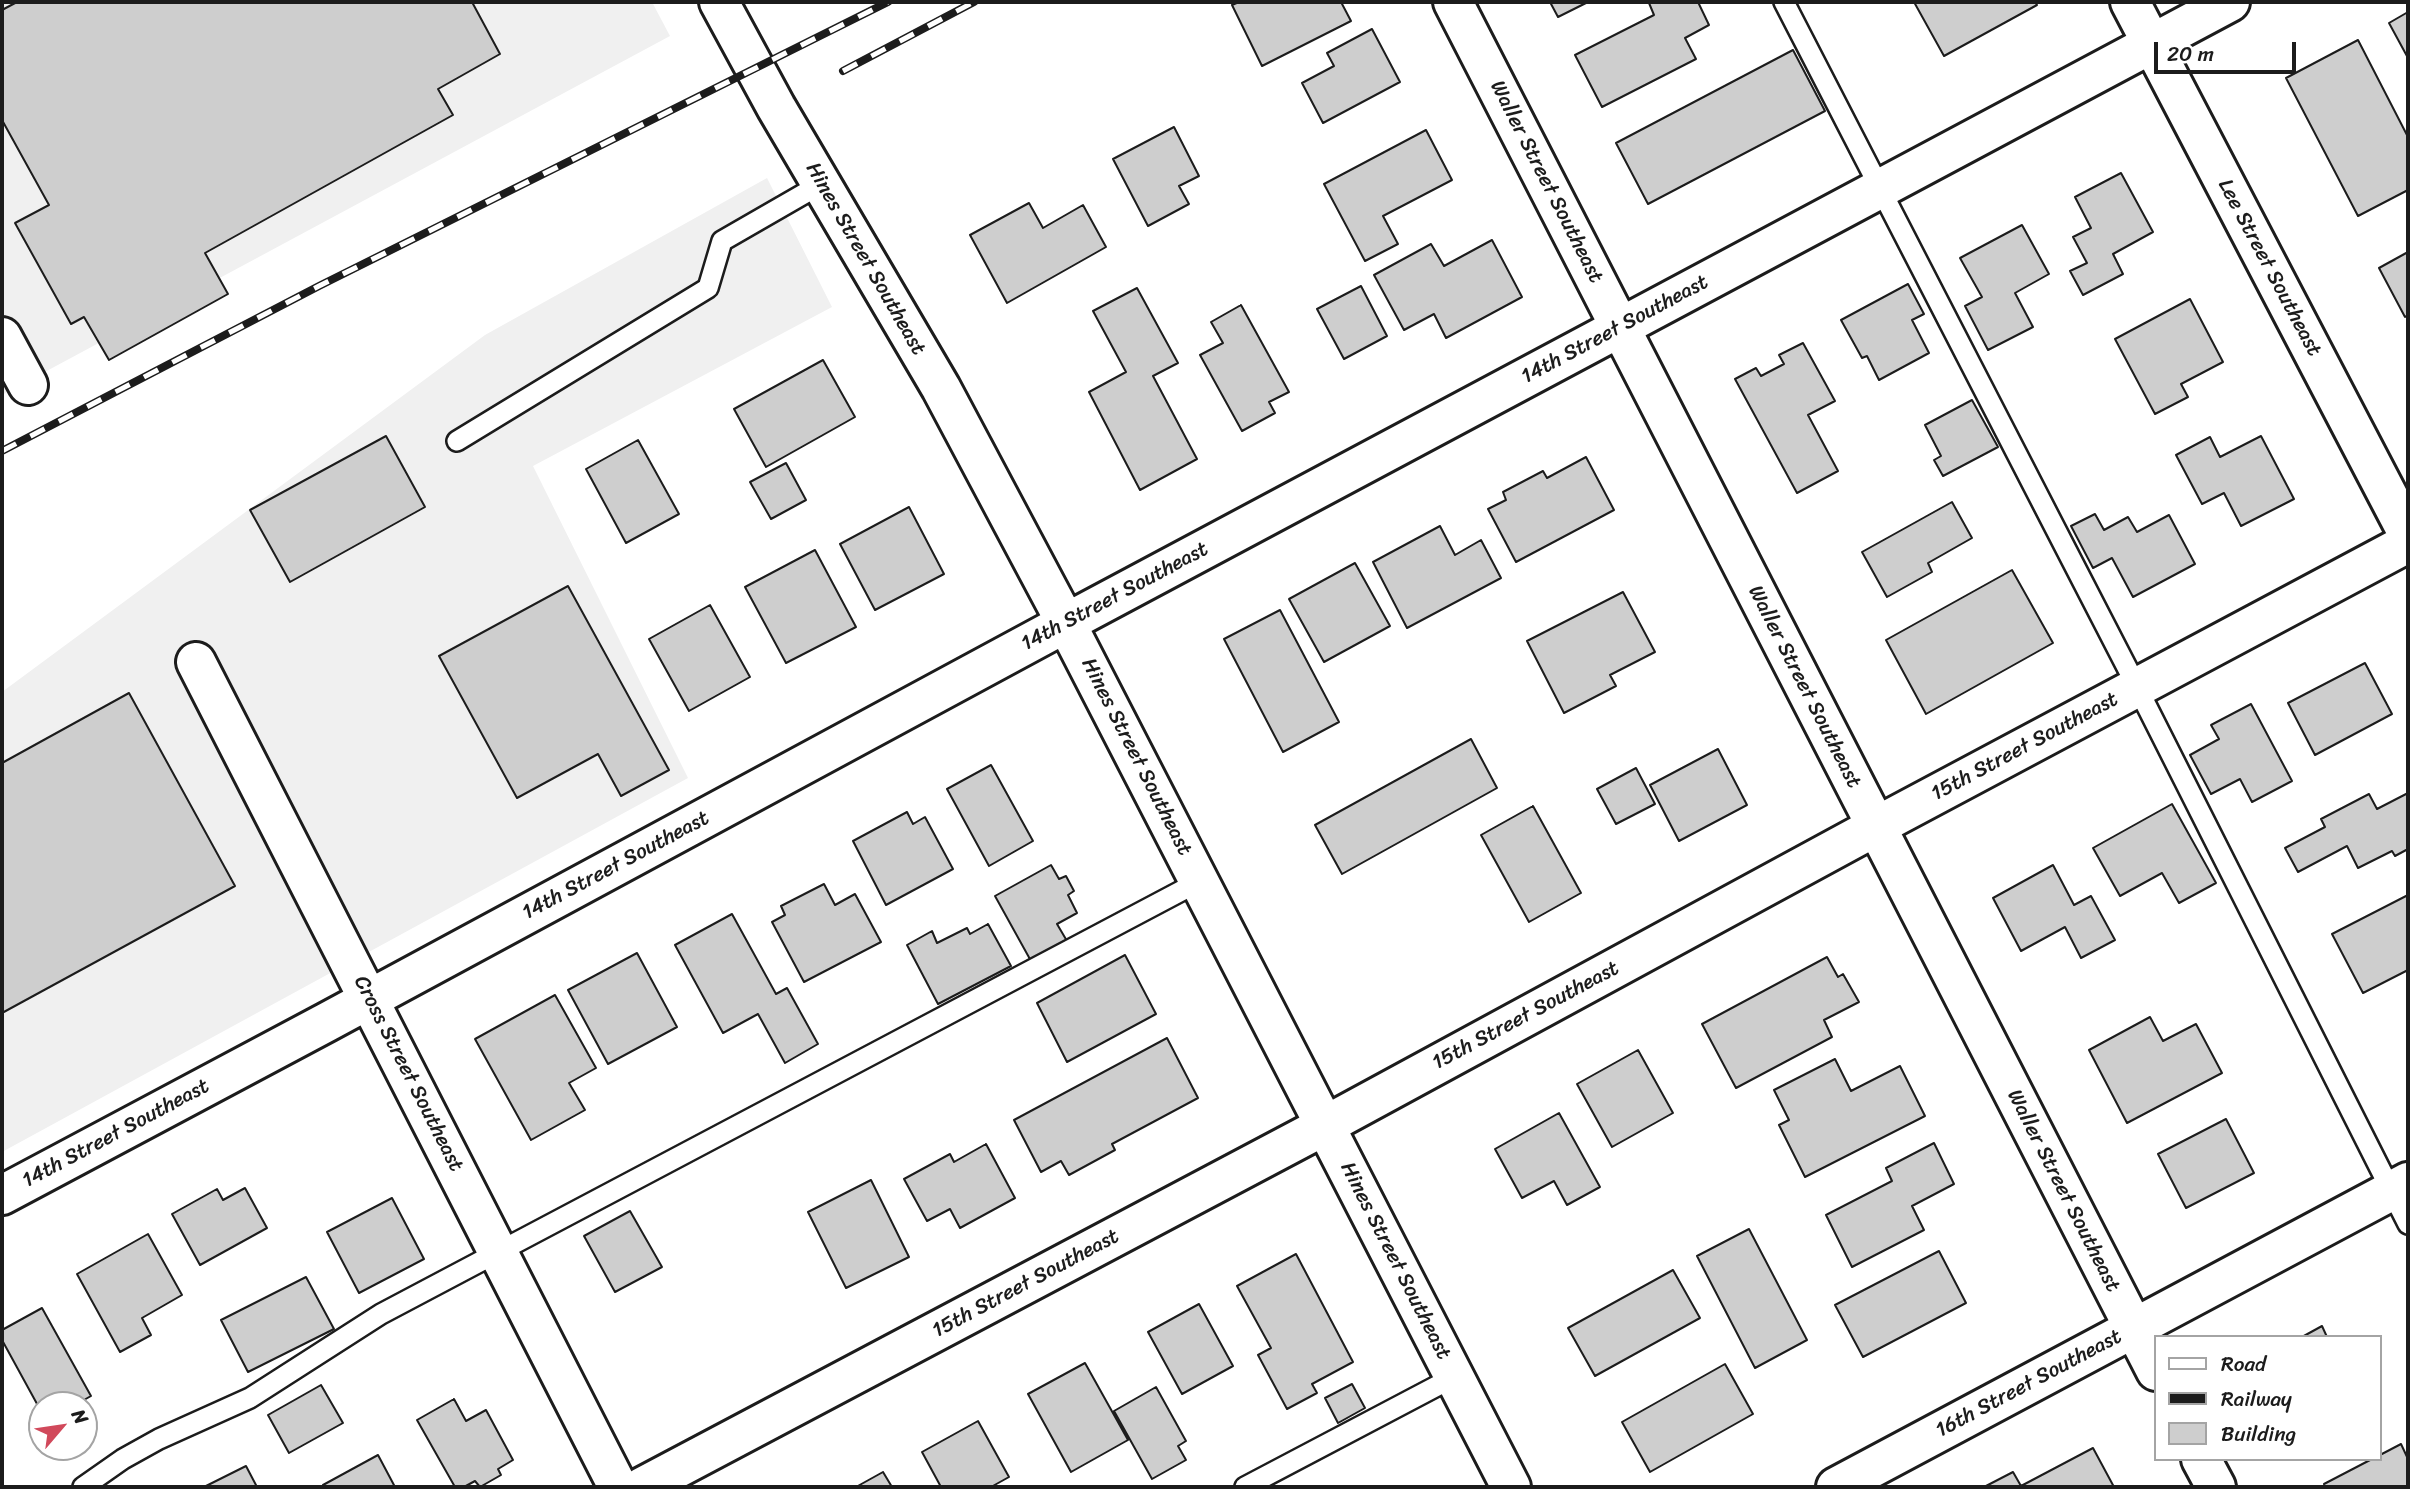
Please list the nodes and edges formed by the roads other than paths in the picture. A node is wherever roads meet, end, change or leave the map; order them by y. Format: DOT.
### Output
graph roads {
  1 [pos="719,2"];
  2 [pos="1453,2"];
  3 [pos="1784,2"];
  4 [pos="2130,2"];
  5 [pos="2230,2"];
  6 [pos="2152,44"];
  7 [pos="821,184"];
  8 [pos="1880,188"];
  9 [pos="1621,327"];
  10 [pos="2,337"];
  11 [pos="28,385"];
  12 [pos="457,441"];
  13 [pos="2408,534"];
  14 [pos="2408,543"];
  15 [pos="1066,623"];
  16 [pos="195,662"];
  17 [pos="2137,687"];
  18 [pos="1875,827"];
  19 [pos="1200,881"];
  20 [pos="370,999"];
  21 [pos="1326,1125"];
  22 [pos="2,1195"];
  23 [pos="2402,1199"];
  24 [pos="499,1253"];
  25 [pos="2134,1328"];
  26 [pos="2154,1367"];
  27 [pos="1454,1377"];
  28 [pos="2202,1461"];
  29 [pos="83,1487"];
  30 [pos="618,1487"];
  31 [pos="642,1487"];
  32 [pos="1245,1487"];
  33 [pos="1511,1487"];
  34 [pos="1836,1487"];
  35 [pos="2216,1487"];
  1 -- 7 [label="street, Hines Street Southeast"];
  2 -- 9 [label="street, Waller Street Southeast"];
  3 -- 8 [label="lane"];
  4 -- 6 [label="street, Lee Street Southeast"];
  5 -- 6 [label="street, 14th Street Southeast"];
  6 -- 8 [label="street, 14th Street Southeast"];
  6 -- 13 [label="street, Lee Street Southeast"];
  7 -- 12 [label="lane"];
  7 -- 15 [label="street, Hines Street Southeast"];
  8 -- 9 [label="street, 14th Street Southeast"];
  8 -- 17 [label="lane"];
  9 -- 15 [label="street, 14th Street Southeast"];
  9 -- 18 [label="street, Waller Street Southeast"];
  10 -- 11 [label="street"];
  14 -- 17 [label="street, 15th Street Southeast"];
  15 -- 19 [label="street, Hines Street Southeast"];
  15 -- 20 [label="street, 14th Street Southeast"];
  16 -- 20 [label="street, Cross Street Southeast"];
  17 -- 18 [label="street, 15th Street Southeast"];
  17 -- 23 [label="lane"];
  18 -- 21 [label="street, 15th Street Southeast"];
  18 -- 25 [label="street, Waller Street Southeast"];
  19 -- 21 [label="street, Hines Street Southeast"];
  19 -- 24 [label="lane"];
  20 -- 22 [label="street, 14th Street Southeast"];
  20 -- 24 [label="street, Cross Street Southeast"];
  21 -- 27 [label="street, Hines Street Southeast"];
  21 -- 31 [label="street, 15th Street Southeast"];
  23 -- 25 [label="street, 16th Street Southeast"];
  24 -- 29 [label="lane"];
  24 -- 30 [label="street, Cross Street Southeast"];
  25 -- 26 [label="street, Waller Street Southeast"];
  25 -- 34 [label="street, 16th Street Southeast"];
  27 -- 32 [label="lane"];
  27 -- 33 [label="street, Hines Street Southeast"];
  28 -- 35 [label="street"];
}
